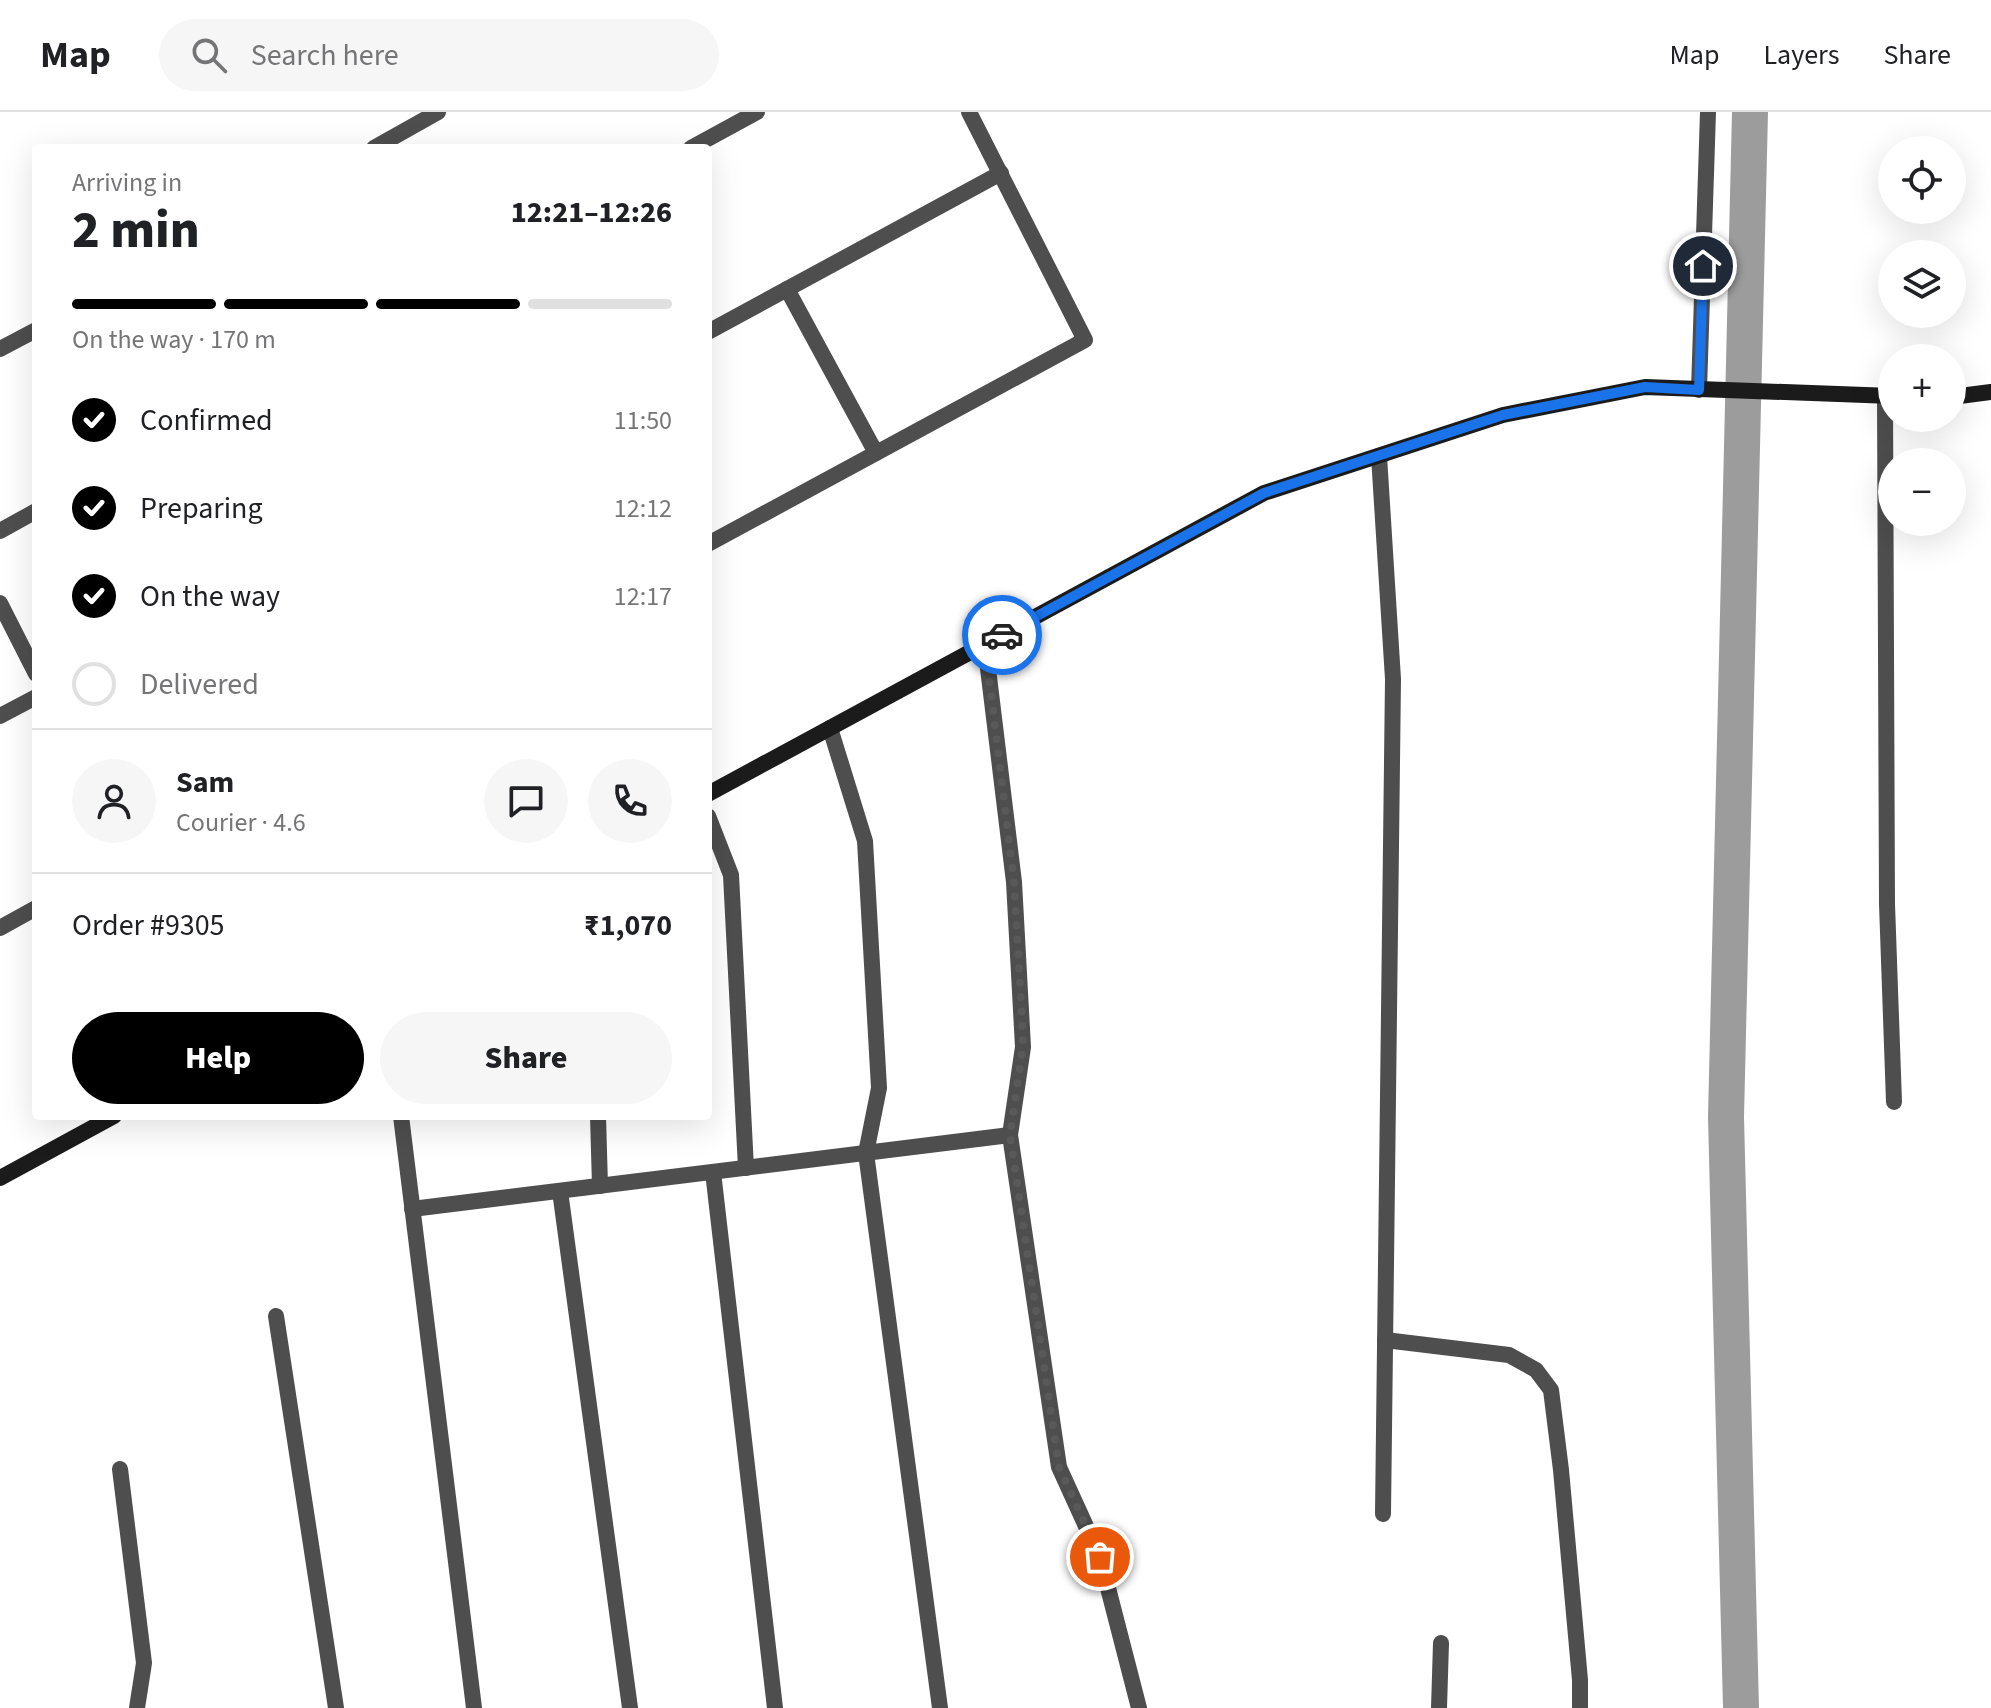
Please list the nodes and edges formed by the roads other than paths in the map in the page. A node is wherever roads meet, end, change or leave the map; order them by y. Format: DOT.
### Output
graph roads {
  1 [pos="438,112"];
  2 [pos="757,112"];
  3 [pos="969,112"];
  4 [pos="1708,112"];
  5 [pos="381,144"];
  6 [pos="698,144"];
  7 [pos="1001,173"];
  8 [pos="787,289"];
  9 [pos="712,330"];
  10 [pos="32,332"];
  11 [pos="0,349"];
  12 [pos="1706,390"];
  13 [pos="1991,392"];
  14 [pos="1966,395"];
  15 [pos="1878,396"];
  16 [pos="1888,432"];
  17 [pos="876,453"];
  18 [pos="1379,456"];
  19 [pos="32,513"];
  20 [pos="0,531"];
  21 [pos="712,542"];
  22 [pos="0,603"];
  23 [pos="985,644"];
  24 [pos="32,666"];
  25 [pos="32,699"];
  26 [pos="0,716"];
  27 [pos="830,728"];
  28 [pos="712,792"];
  29 [pos="712,826"];
  30 [pos="32,910"];
  31 [pos="0,928"];
  32 [pos="1894,1102"];
  33 [pos="107,1120"];
  34 [pos="401,1120"];
  35 [pos="598,1120"];
  36 [pos="1010,1135"];
  37 [pos="866,1153"];
  38 [pos="746,1168"];
  39 [pos="713,1172"];
  40 [pos="0,1178"];
  41 [pos="600,1186"];
  42 [pos="560,1191"];
  43 [pos="412,1209"];
  44 [pos="276,1316"];
  45 [pos="1385,1340"];
  46 [pos="120,1469"];
  47 [pos="1383,1514"];
  48 [pos="1441,1643"];
  49 [pos="137,1708"];
  50 [pos="336,1708"];
  51 [pos="474,1708"];
  52 [pos="630,1708"];
  53 [pos="775,1708"];
  54 [pos="940,1708"];
  55 [pos="1139,1708"];
  56 [pos="1439,1708"];
  57 [pos="1580,1708"];
  1 -- 5 [label="street"];
  2 -- 6 [label="street"];
  3 -- 7 [label="street"];
  4 -- 12 [label="street"];
  7 -- 8 [label="street"];
  7 -- 17 [label="street"];
  8 -- 9 [label="street"];
  8 -- 17 [label="street"];
  10 -- 11 [label="street"];
  12 -- 15 [label="street"];
  12 -- 18 [label="street"];
  13 -- 14 [label="street"];
  16 -- 32 [label="street"];
  17 -- 21 [label="street"];
  18 -- 23 [label="street"];
  18 -- 45 [label="street"];
  19 -- 20 [label="street"];
  22 -- 24 [label="street"];
  23 -- 27 [label="street"];
  23 -- 36 [label="street"];
  25 -- 26 [label="street"];
  27 -- 28 [label="street"];
  27 -- 37 [label="street"];
  29 -- 38 [label="street"];
  30 -- 31 [label="street"];
  33 -- 40 [label="street"];
  34 -- 43 [label="street"];
  35 -- 41 [label="street"];
  36 -- 37 [label="street"];
  36 -- 55 [label="street"];
  37 -- 38 [label="street"];
  37 -- 54 [label="street"];
  38 -- 39 [label="street"];
  39 -- 41 [label="street"];
  39 -- 53 [label="street"];
  41 -- 42 [label="street"];
  42 -- 43 [label="street"];
  42 -- 52 [label="street"];
  43 -- 51 [label="street"];
  44 -- 50 [label="street"];
  45 -- 47 [label="street"];
  45 -- 57 [label="street"];
  46 -- 49 [label="street"];
  48 -- 56 [label="street"];
}
